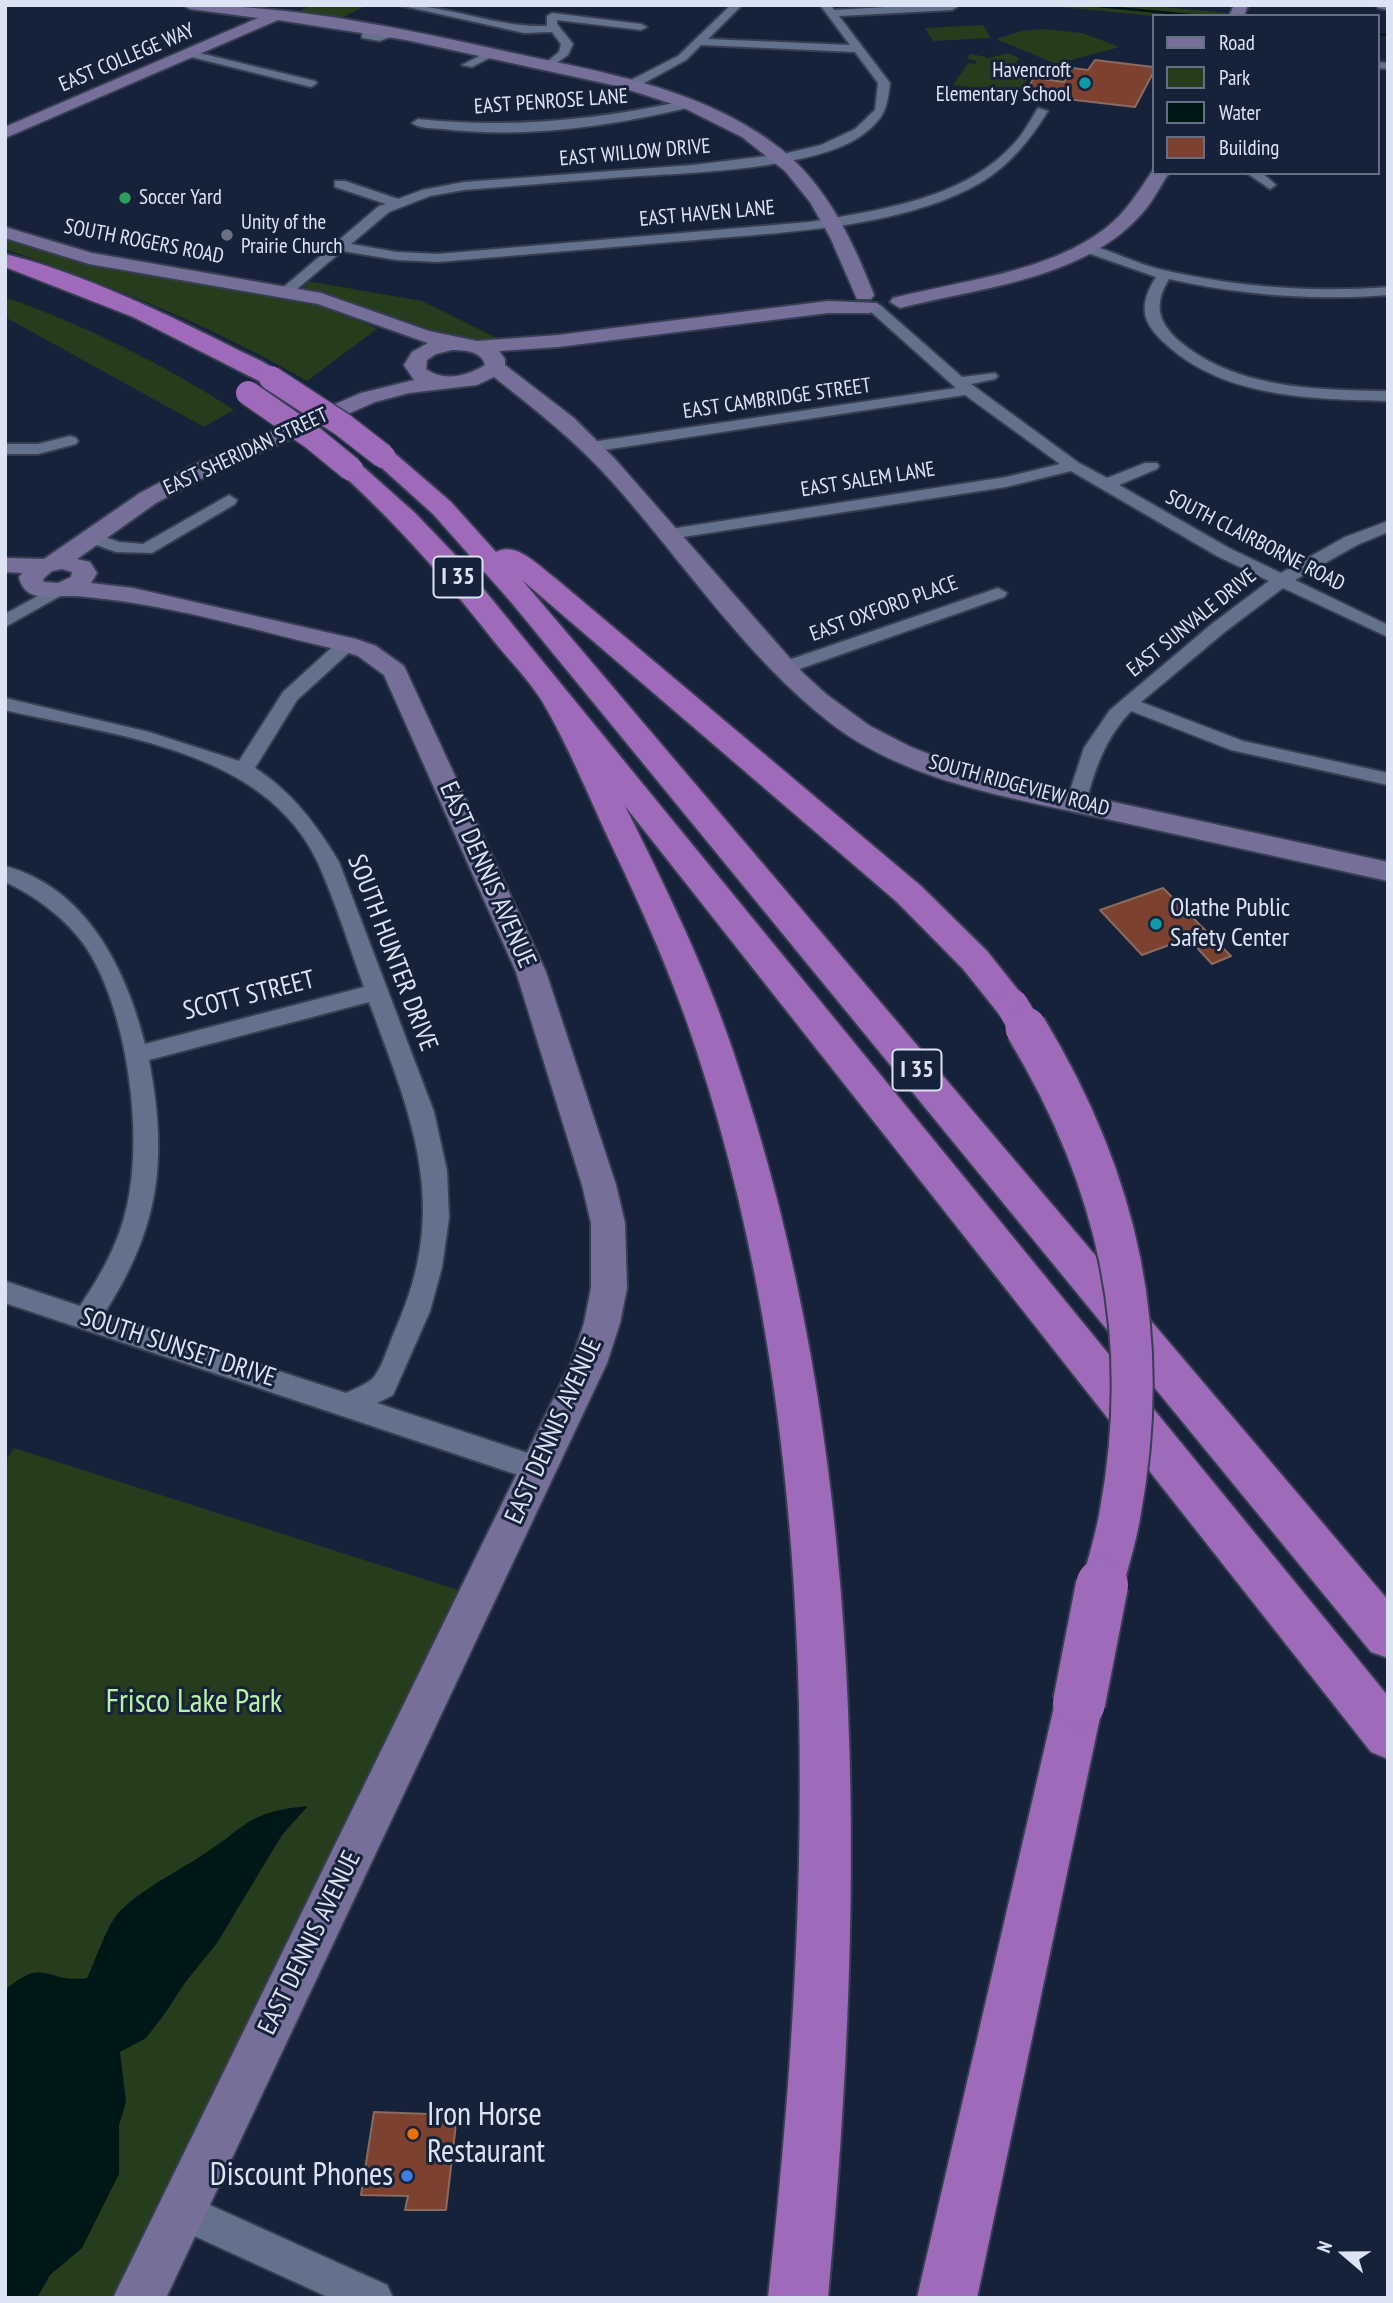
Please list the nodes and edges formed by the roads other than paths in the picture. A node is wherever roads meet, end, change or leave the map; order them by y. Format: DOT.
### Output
graph roads {
  1 [pos="190,5"];
  2 [pos="304,5"];
  3 [pos="404,5"];
  4 [pos="561,5"];
  5 [pos="737,5"];
  6 [pos="952,7"];
  7 [pos="828,9"];
  8 [pos="552,16"];
  9 [pos="275,17"];
  10 [pos="641,27"];
  11 [pos="556,29"];
  12 [pos="699,42"];
  13 [pos="859,49"];
  14 [pos="491,53"];
  15 [pos="191,54"];
  16 [pos="468,65"];
  17 [pos="549,65"];
  18 [pos="311,83"];
  19 [pos="631,85"];
  20 [pos="687,104"];
  21 [pos="1042,111"];
  22 [pos="418,123"];
  23 [pos="5,133"];
  24 [pos="781,159"];
  25 [pos="1159,175"];
  26 [pos="1256,175"];
  27 [pos="340,184"];
  28 [pos="1270,185"];
  29 [pos="397,203"];
  30 [pos="831,222"];
  31 [pos="5,232"];
  32 [pos="339,246"];
  33 [pos="1087,248"];
  34 [pos="5,260"];
  35 [pos="1165,274"];
  36 [pos="5,280"];
  37 [pos="286,291"];
  38 [pos="1388,291"];
  39 [pos="879,300"];
  40 [pos="395,327"];
  41 [pos="558,341"];
  42 [pos="468,346"];
  43 [pos="416,361"];
  44 [pos="495,366"];
  45 [pos="990,376"];
  46 [pos="452,382"];
  47 [pos="963,386"];
  48 [pos="1388,396"];
  49 [pos="368,397"];
  50 [pos="538,402"];
  51 [pos="70,441"];
  52 [pos="591,447"];
  53 [pos="5,449"];
  54 [pos="1073,466"];
  55 [pos="1151,466"];
  56 [pos="1105,485"];
  57 [pos="229,500"];
  58 [pos="442,508"];
  59 [pos="1388,526"];
  60 [pos="670,534"];
  61 [pos="93,538"];
  62 [pos="5,568"];
  63 [pos="57,577"];
  64 [pos="1280,581"];
  65 [pos="998,593"];
  66 [pos="5,619"];
  67 [pos="1388,632"];
  68 [pos="347,644"];
  69 [pos="784,668"];
  70 [pos="554,696"];
  71 [pos="5,704"];
  72 [pos="1128,704"];
  73 [pos="244,770"];
  74 [pos="1388,779"];
  75 [pos="1076,803"];
  76 [pos="1388,872"];
  77 [pos="5,873"];
  78 [pos="377,992"];
  79 [pos="134,1055"];
  80 [pos="5,1292"];
  81 [pos="86,1318"];
  82 [pos="351,1404"];
  83 [pos="539,1469"];
  84 [pos="1388,1636"];
  85 [pos="1388,1735"];
  86 [pos="181,2211"];
  87 [pos="139,2298"];
  88 [pos="374,2298"];
  89 [pos="798,2298"];
  90 [pos="947,2298"];
  1 -- 9 [label="street, SOUTH CLAIRBORNE ROAD"];
  2 -- 9 [label="street, EAST COLLEGE WAY"];
  3 -- 11 [label="street"];
  4 -- 8 [label="street"];
  5 -- 12 [label="street, EAST PENROSE LANE"];
  6 -- 7 [label="street"];
  7 -- 13 [label="street, EAST WILLOW DRIVE"];
  8 -- 10 [label="street"];
  8 -- 11 [label="street"];
  9 -- 14 [label="street, SOUTH CLAIRBORNE ROAD"];
  9 -- 15 [label="street, EAST COLLEGE WAY"];
  11 -- 17 [label="street"];
  12 -- 13 [label="street"];
  12 -- 19 [label="street, EAST PENROSE LANE"];
  13 -- 24 [label="street, EAST WILLOW DRIVE"];
  14 -- 16 [label="street"];
  14 -- 17 [label="street, SOUTH CLAIRBORNE ROAD"];
  15 -- 18 [label="street"];
  15 -- 23 [label="street, EAST COLLEGE WAY"];
  17 -- 19 [label="street, SOUTH CLAIRBORNE ROAD"];
  19 -- 20 [label="street, SOUTH CLAIRBORNE ROAD"];
  20 -- 22 [label="street, EAST PENROSE LANE"];
  20 -- 24 [label="street, SOUTH CLAIRBORNE ROAD"];
  21 -- 30 [label="street, EAST HAVEN LANE"];
  24 -- 29 [label="street, EAST WILLOW DRIVE"];
  24 -- 30 [label="street, SOUTH CLAIRBORNE ROAD"];
  25 -- 33 [label="street"];
  26 -- 28 [label="street"];
  27 -- 29 [label="street"];
  29 -- 32 [label="street, EAST WILLOW DRIVE"];
  30 -- 32 [label="street, EAST HAVEN LANE"];
  30 -- 39 [label="street, SOUTH CLAIRBORNE ROAD"];
  31 -- 37 [label="street, SOUTH ROGERS ROAD"];
  32 -- 37 [label="street, EAST WILLOW DRIVE"];
  33 -- 35 [label="street"];
  33 -- 39 [label="street"];
  34 -- 58 [label="highway, I 35, bridge"];
  35 -- 38 [label="street"];
  35 -- 48 [label="street"];
  36 -- 70 [label="highway, I 35, bridge"];
  37 -- 40 [label="street, SOUTH ROGERS ROAD"];
  39 -- 41 [label="street"];
  39 -- 47 [label="street, SOUTH CLAIRBORNE ROAD"];
  40 -- 42 [label="street, SOUTH ROGERS ROAD"];
  40 -- 43 [label="street"];
  41 -- 42 [label="street"];
  41 -- 44 [label="street"];
  42 -- 43 [label="street, EAST SHERIDAN STREET"];
  42 -- 44 [label="street, SOUTH RIDGEVIEW ROAD"];
  43 -- 46 [label="street"];
  43 -- 49 [label="street, EAST SHERIDAN STREET"];
  44 -- 46 [label="street"];
  44 -- 50 [label="street, SOUTH RIDGEVIEW ROAD"];
  45 -- 47 [label="street"];
  46 -- 49 [label="street, EAST SHERIDAN STREET"];
  46 -- 50 [label="street, SOUTH RIDGEVIEW ROAD"];
  47 -- 52 [label="street, EAST CAMBRIDGE STREET"];
  47 -- 54 [label="street, SOUTH CLAIRBORNE ROAD"];
  49 -- 61 [label="street, EAST SHERIDAN STREET"];
  50 -- 52 [label="street, SOUTH RIDGEVIEW ROAD"];
  51 -- 53 [label="street"];
  52 -- 60 [label="street, SOUTH RIDGEVIEW ROAD"];
  54 -- 56 [label="street, SOUTH CLAIRBORNE ROAD"];
  54 -- 60 [label="street, EAST SALEM LANE"];
  55 -- 56 [label="street, SOUTH CLAIRBORNE ROAD"];
  56 -- 64 [label="street, SOUTH CLAIRBORNE ROAD"];
  57 -- 61 [label="street"];
  58 -- 84 [label="highway, I 35"];
  58 -- 90 [label="highway, bridge"];
  59 -- 64 [label="street, EAST SUNVALE DRIVE"];
  60 -- 69 [label="street, SOUTH RIDGEVIEW ROAD"];
  61 -- 63 [label="street"];
  62 -- 63 [label="street"];
  63 -- 66 [label="street"];
  63 -- 68 [label="street, EAST DENNIS AVENUE"];
  64 -- 67 [label="street, SOUTH CLAIRBORNE ROAD"];
  64 -- 72 [label="street, EAST SUNVALE DRIVE"];
  65 -- 69 [label="street, EAST OXFORD PLACE"];
  68 -- 73 [label="street"];
  68 -- 83 [label="street, EAST DENNIS AVENUE"];
  69 -- 75 [label="street, SOUTH RIDGEVIEW ROAD"];
  70 -- 85 [label="highway, I 35"];
  70 -- 89 [label="highway"];
  71 -- 73 [label="street, SOUTH HUNTER DRIVE"];
  72 -- 74 [label="street"];
  72 -- 75 [label="street, EAST SUNVALE DRIVE"];
  73 -- 78 [label="street, SOUTH HUNTER DRIVE"];
  75 -- 76 [label="street, SOUTH RIDGEVIEW ROAD"];
  77 -- 79 [label="street"];
  78 -- 79 [label="street, SCOTT STREET"];
  78 -- 82 [label="street, SOUTH HUNTER DRIVE"];
  79 -- 81 [label="street"];
  80 -- 81 [label="street, SOUTH SUNSET DRIVE"];
  81 -- 82 [label="street, SOUTH SUNSET DRIVE"];
  82 -- 83 [label="street, SOUTH SUNSET DRIVE"];
  83 -- 86 [label="street, EAST DENNIS AVENUE"];
  86 -- 87 [label="street, EAST DENNIS AVENUE"];
  86 -- 88 [label="street"];
}
